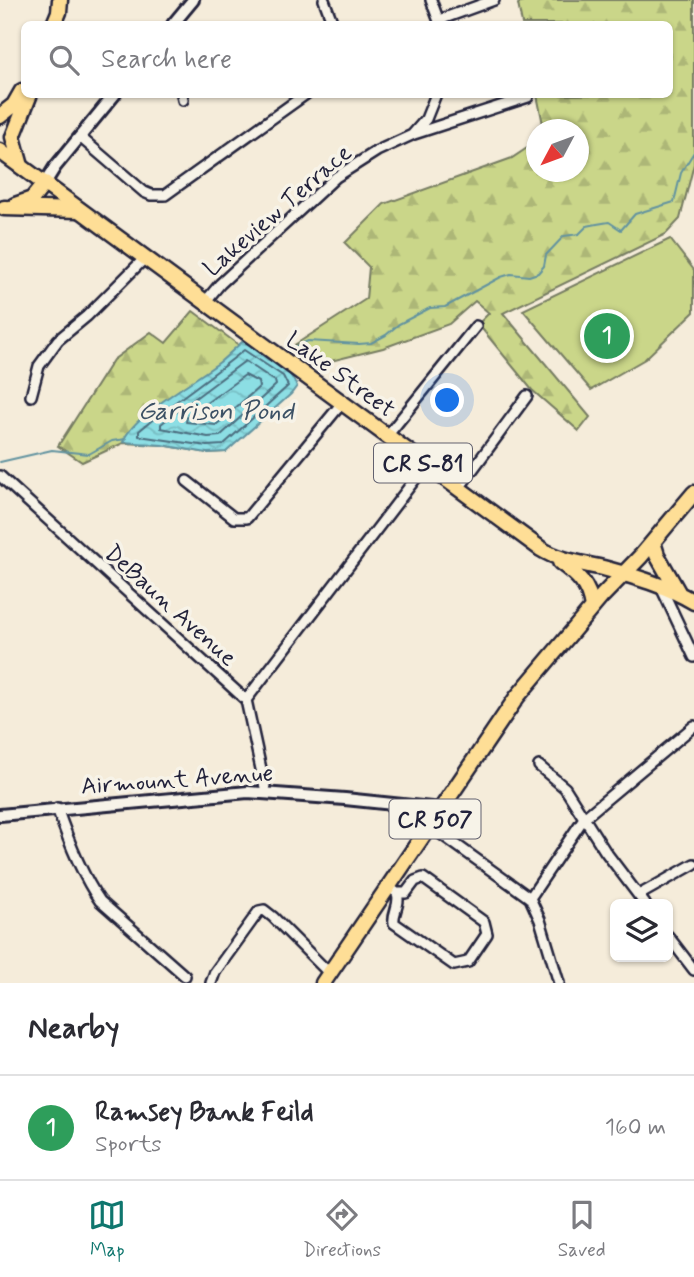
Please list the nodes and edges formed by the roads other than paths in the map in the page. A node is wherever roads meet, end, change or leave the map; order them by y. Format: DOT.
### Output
graph roads {
  1 [pos="60,0"];
  2 [pos="69,0"];
  3 [pos="194,0"];
  4 [pos="324,0"];
  5 [pos="431,0"];
  6 [pos="494,0"];
  7 [pos="55,21"];
  8 [pos="64,21"];
  9 [pos="176,21"];
  10 [pos="332,21"];
  11 [pos="439,21"];
  12 [pos="442,21"];
  13 [pos="21,92"];
  14 [pos="28,98"];
  15 [pos="112,98"];
  16 [pos="300,98"];
  17 [pos="434,98"];
  18 [pos="525,98"];
  19 [pos="0,116"];
  20 [pos="412,135"];
  21 [pos="80,137"];
  22 [pos="0,151"];
  23 [pos="21,166"];
  24 [pos="45,183"];
  25 [pos="2,209"];
  26 [pos="79,210"];
  27 [pos="145,258"];
  28 [pos="205,302"];
  29 [pos="476,326"];
  30 [pos="31,396"];
  31 [pos="527,396"];
  32 [pos="342,403"];
  33 [pos="387,436"];
  34 [pos="426,465"];
  35 [pos="0,476"];
  36 [pos="187,481"];
  37 [pos="458,488"];
  38 [pos="694,493"];
  39 [pos="653,542"];
  40 [pos="550,555"];
  41 [pos="623,574"];
  42 [pos="659,584"];
  43 [pos="678,592"];
  44 [pos="694,602"];
  45 [pos="592,608"];
  46 [pos="694,657"];
  47 [pos="246,700"];
  48 [pos="694,726"];
  49 [pos="539,766"];
  50 [pos="266,792"];
  51 [pos="57,808"];
  52 [pos="441,809"];
  53 [pos="0,815"];
  54 [pos="584,818"];
  55 [pos="430,827"];
  56 [pos="694,864"];
  57 [pos="393,890"];
  58 [pos="639,895"];
  59 [pos="530,898"];
  60 [pos="642,899"];
  61 [pos="673,943"];
  62 [pos="694,970"];
  63 [pos="185,976"];
  64 [pos="326,978"];
  65 [pos="211,983"];
  66 [pos="559,983"];
  1 -- 7 [label="main road"];
  2 -- 8 [label="main road"];
  3 -- 9 [label="street"];
  4 -- 10 [label="street"];
  5 -- 11 [label="street"];
  6 -- 12 [label="street"];
  13 -- 19 [label="main road"];
  14 -- 23 [label="main road"];
  15 -- 21 [label="street"];
  16 -- 21 [label="street"];
  17 -- 20 [label="street"];
  18 -- 20 [label="street, Lakeview Terrace"];
  20 -- 28 [label="street, Lakeview Terrace"];
  21 -- 24 [label="street"];
  22 -- 23 [label="main road, Lake Street"];
  23 -- 24 [label="main road, Lake Street"];
  24 -- 25 [label="main road"];
  24 -- 26 [label="main road, Lake Street / CR S-81"];
  25 -- 26 [label="main road"];
  26 -- 27 [label="main road, Lake Street / CR S-81"];
  27 -- 28 [label="main road, Lake Street / CR S-81"];
  27 -- 30 [label="street"];
  28 -- 32 [label="main road, Lake Street / CR S-81"];
  29 -- 33 [label="street"];
  31 -- 37 [label="street"];
  32 -- 33 [label="main road, Lake Street / CR S-81"];
  32 -- 36 [label="street"];
  33 -- 34 [label="main road, Lake Street / CR S-81"];
  34 -- 37 [label="main road, Lake Street / CR S-81"];
  34 -- 47 [label="street"];
  35 -- 47 [label="street, DeBaun Avenue"];
  37 -- 40 [label="main road, Lake Street / CR S-81"];
  38 -- 39 [label="main road, CR 507"];
  39 -- 41 [label="main road, CR 507"];
  39 -- 43 [label="main road"];
  40 -- 41 [label="main road, Lake Street / CR S-81"];
  40 -- 45 [label="main road"];
  41 -- 42 [label="main road, Lake Street"];
  41 -- 45 [label="main road, CR 507"];
  42 -- 43 [label="main road, Lake Street"];
  42 -- 46 [label="street"];
  43 -- 44 [label="main road, Lake Street"];
  45 -- 52 [label="main road, CR 507"];
  47 -- 50 [label="street, DeBaun Avenue"];
  48 -- 54 [label="street"];
  49 -- 54 [label="street"];
  50 -- 51 [label="street, Airmount Avenue"];
  50 -- 52 [label="street, Airmount Avenue"];
  51 -- 53 [label="street, Airmount Avenue"];
  51 -- 63 [label="street"];
  52 -- 55 [label="main road, CR 507"];
  54 -- 58 [label="street"];
  54 -- 59 [label="street"];
  55 -- 57 [label="main road, CR 507"];
  55 -- 59 [label="street"];
  56 -- 58 [label="street"];
  57 -- 57 [label="street"];
  57 -- 64 [label="main road, CR 507"];
  58 -- 60 [label="street"];
  59 -- 66 [label="street"];
  61 -- 62 [label="street"];
  64 -- 65 [label="street"];
}
